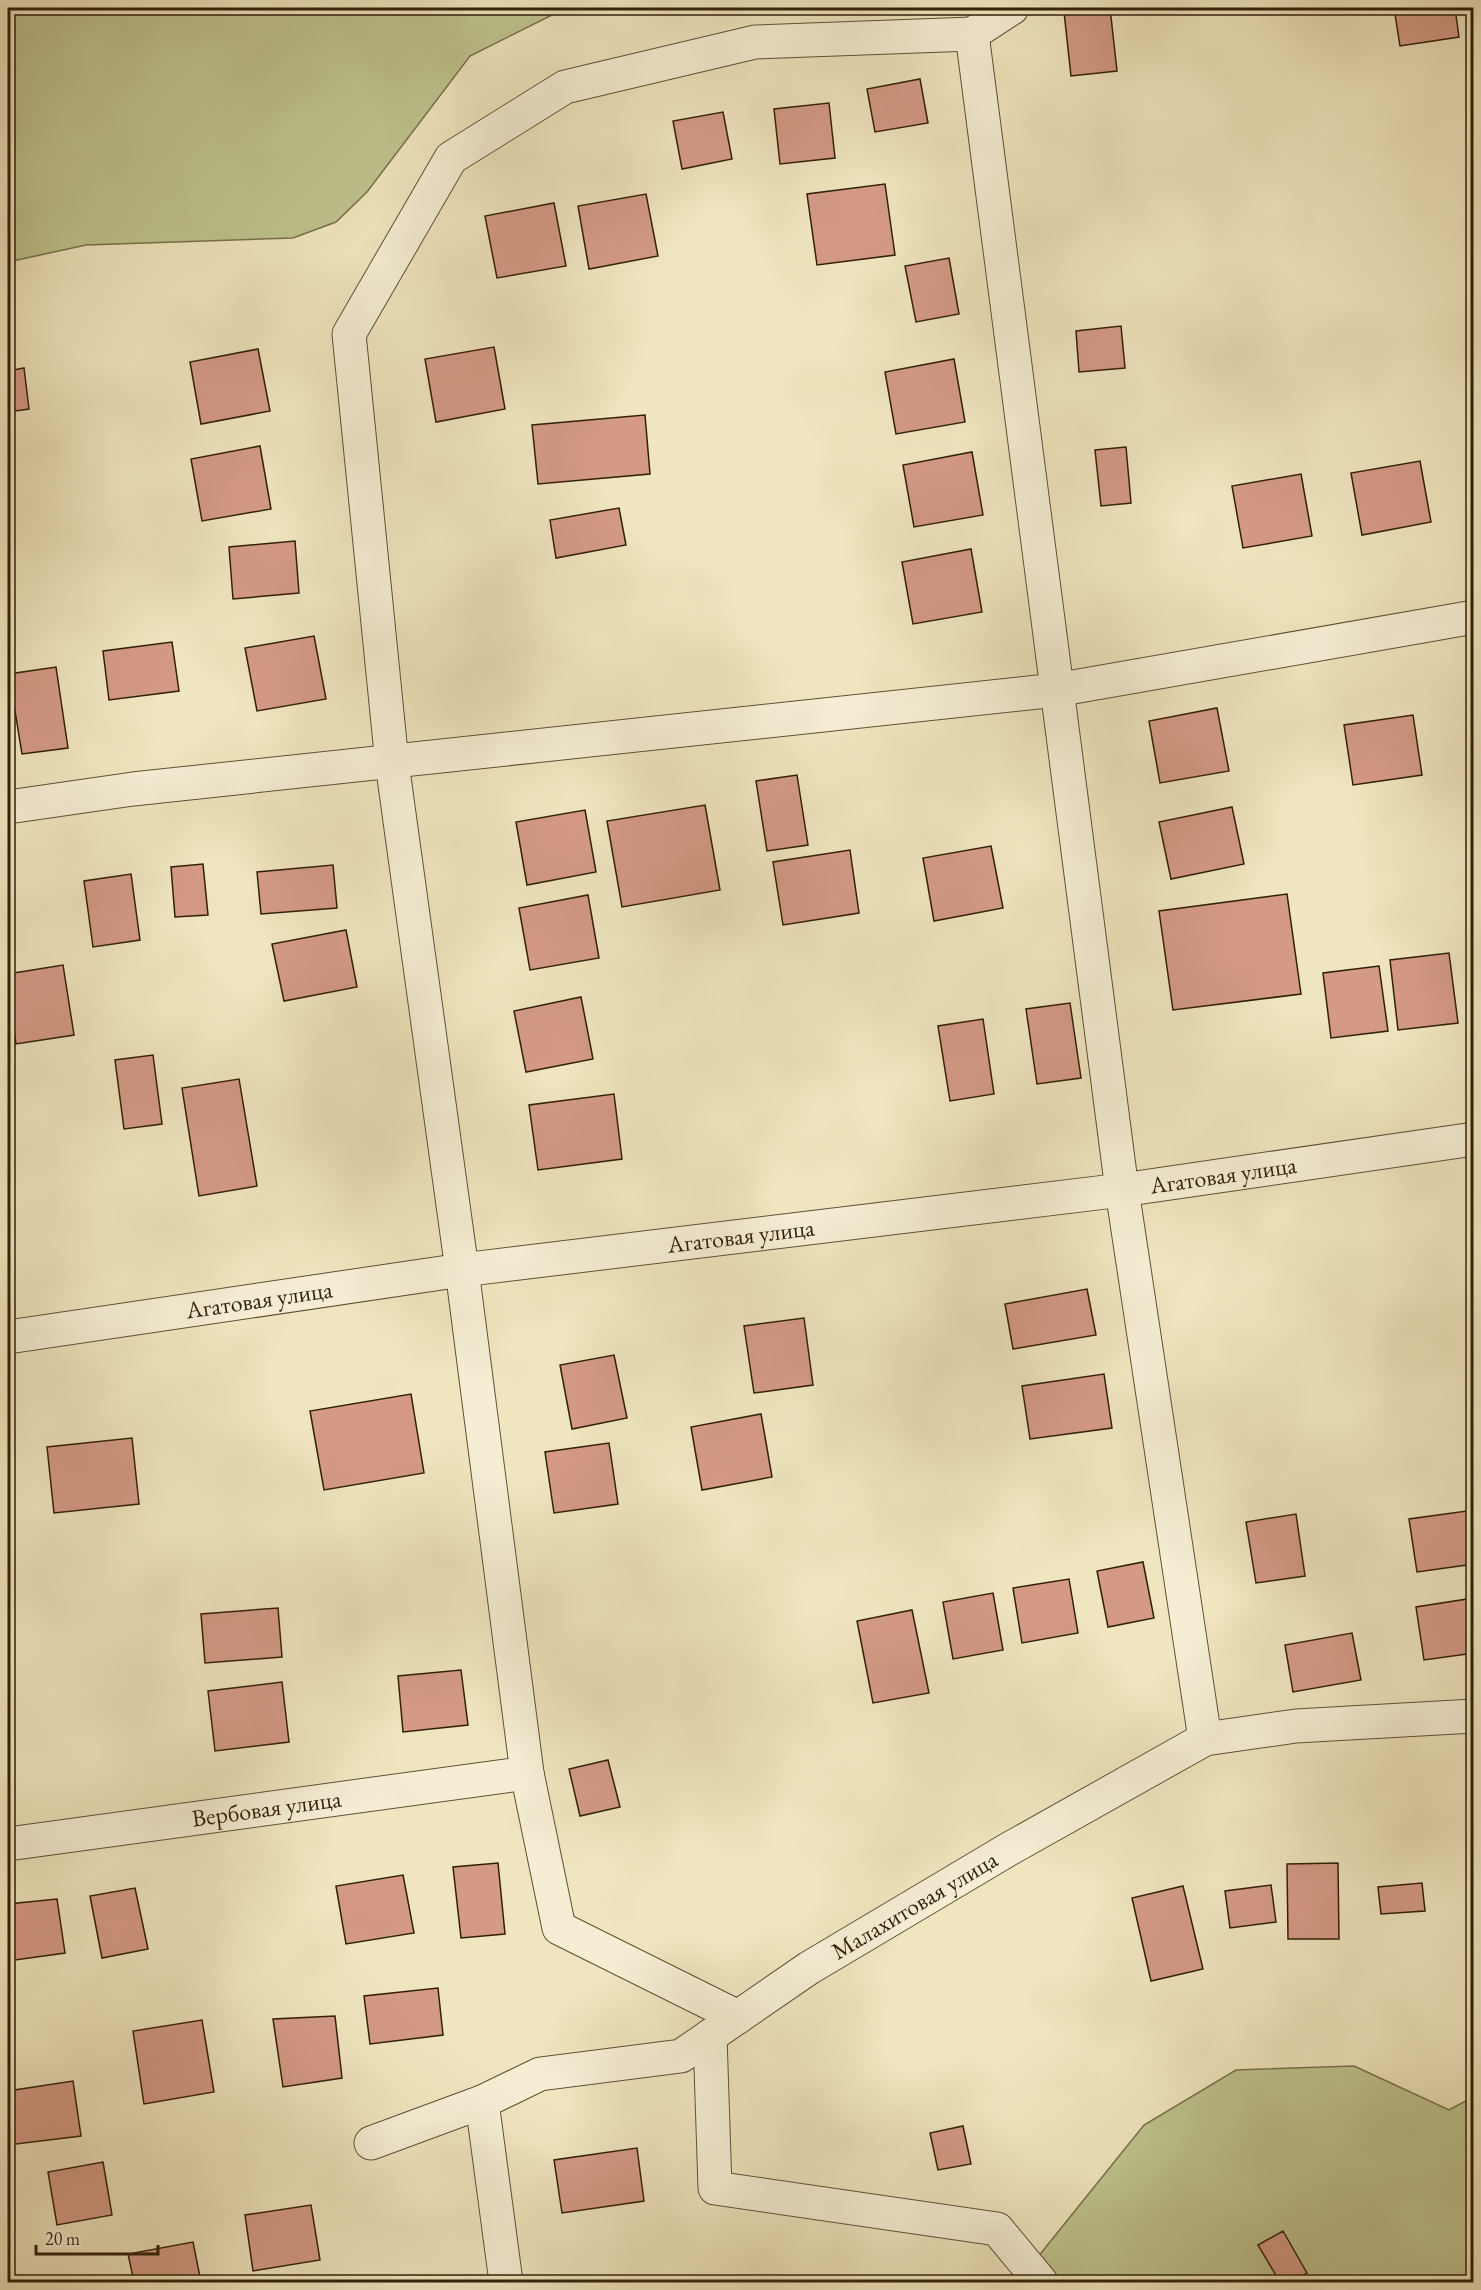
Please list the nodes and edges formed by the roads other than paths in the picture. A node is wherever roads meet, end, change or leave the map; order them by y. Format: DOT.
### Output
graph roads {
  1 [pos="1012,8"];
  2 [pos="972,34"];
  3 [pos="1473,617"];
  4 [pos="1056,690"];
  5 [pos="392,763"];
  6 [pos="8,807"];
  7 [pos="1473,1139"];
  8 [pos="1122,1190"];
  9 [pos="462,1270"];
  10 [pos="8,1337"];
  11 [pos="1473,1716"];
  12 [pos="1205,1739"];
  13 [pos="527,1773"];
  14 [pos="8,1844"];
  15 [pos="738,2017"];
  16 [pos="710,2036"];
  17 [pos="482,2102"];
  18 [pos="370,2143"];
  19 [pos="507,2283"];
  20 [pos="1041,2283"];
  1 -- 2 [label="street"];
  2 -- 4 [label="street"];
  2 -- 5 [label="street"];
  3 -- 4 [label="street"];
  4 -- 5 [label="street"];
  4 -- 8 [label="street"];
  5 -- 6 [label="street"];
  5 -- 9 [label="street"];
  7 -- 8 [label="street, Агатовая улица"];
  8 -- 9 [label="street, Агатовая улица"];
  8 -- 12 [label="street"];
  9 -- 10 [label="street, Агатовая улица"];
  9 -- 13 [label="street"];
  11 -- 12 [label="street, Малахитовая улица"];
  12 -- 15 [label="street, Малахитовая улица"];
  13 -- 14 [label="street, Вербовая улица"];
  13 -- 15 [label="street"];
  15 -- 16 [label="street, Малахитовая улица"];
  16 -- 17 [label="street, Малахитовая улица"];
  16 -- 20 [label="street"];
  17 -- 18 [label="street, Малахитовая улица"];
  17 -- 19 [label="street"];
}
